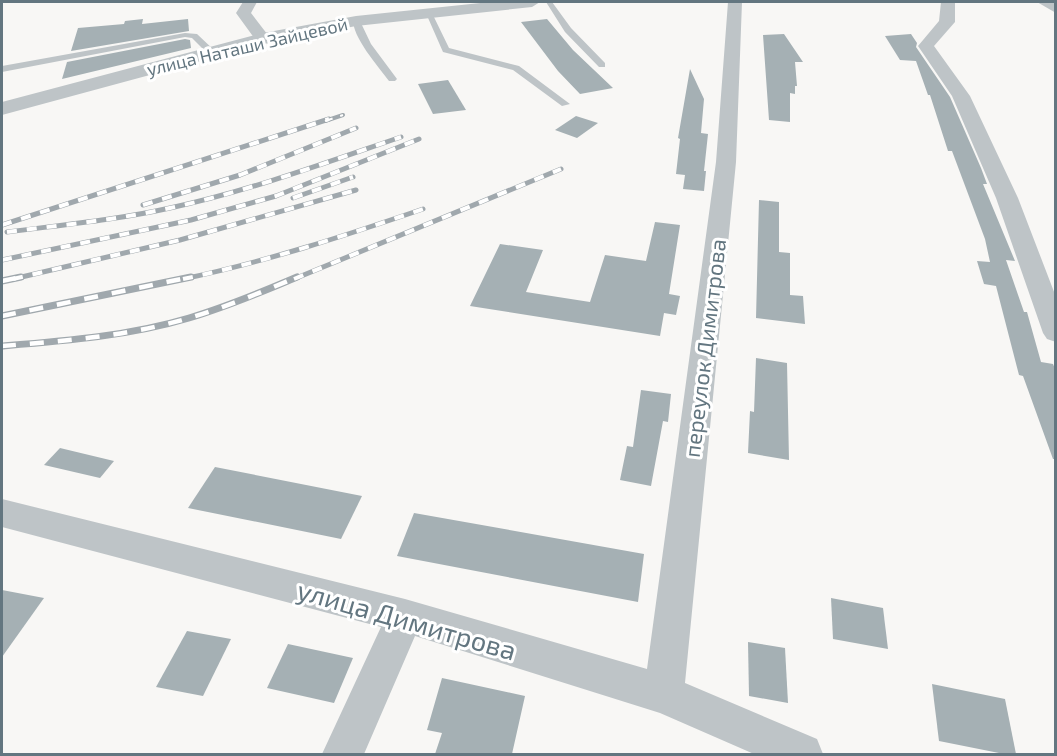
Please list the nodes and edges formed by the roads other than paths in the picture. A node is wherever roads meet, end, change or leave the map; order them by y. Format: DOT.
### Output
graph roads {
  1 [pos="250,2"];
  2 [pos="532,2"];
  3 [pos="549,2"];
  4 [pos="735,2"];
  5 [pos="948,2"];
  6 [pos="1044,2"];
  7 [pos="1056,9"];
  8 [pos="428,13"];
  9 [pos="356,21"];
  10 [pos="263,39"];
  11 [pos="212,53"];
  12 [pos="602,65"];
  13 [pos="2,69"];
  14 [pos="392,79"];
  15 [pos="565,104"];
  16 [pos="2,109"];
  17 [pos="1056,333"];
  18 [pos="2,514"];
  19 [pos="405,616"];
  20 [pos="664,694"];
  21 [pos="343,754"];
  22 [pos="802,754"];
  1 -- 10 [label="street"];
  2 -- 8 [label="street, улица Наташи Зайцевой"];
  3 -- 12 [label="lane"];
  4 -- 20 [label="street, переулок Димитрова"];
  5 -- 17 [label="street"];
  6 -- 7 [label="street"];
  8 -- 9 [label="street, улица Наташи Зайцевой"];
  8 -- 15 [label="lane"];
  9 -- 10 [label="street, улица Наташи Зайцевой"];
  9 -- 14 [label="lane"];
  10 -- 11 [label="street, улица Наташи Зайцевой"];
  11 -- 13 [label="lane"];
  11 -- 16 [label="street, улица Наташи Зайцевой"];
  18 -- 19 [label="street, улица Димитрова"];
  19 -- 20 [label="street, улица Димитрова"];
  19 -- 21 [label="street"];
  20 -- 22 [label="street, улица Димитрова"];
}
